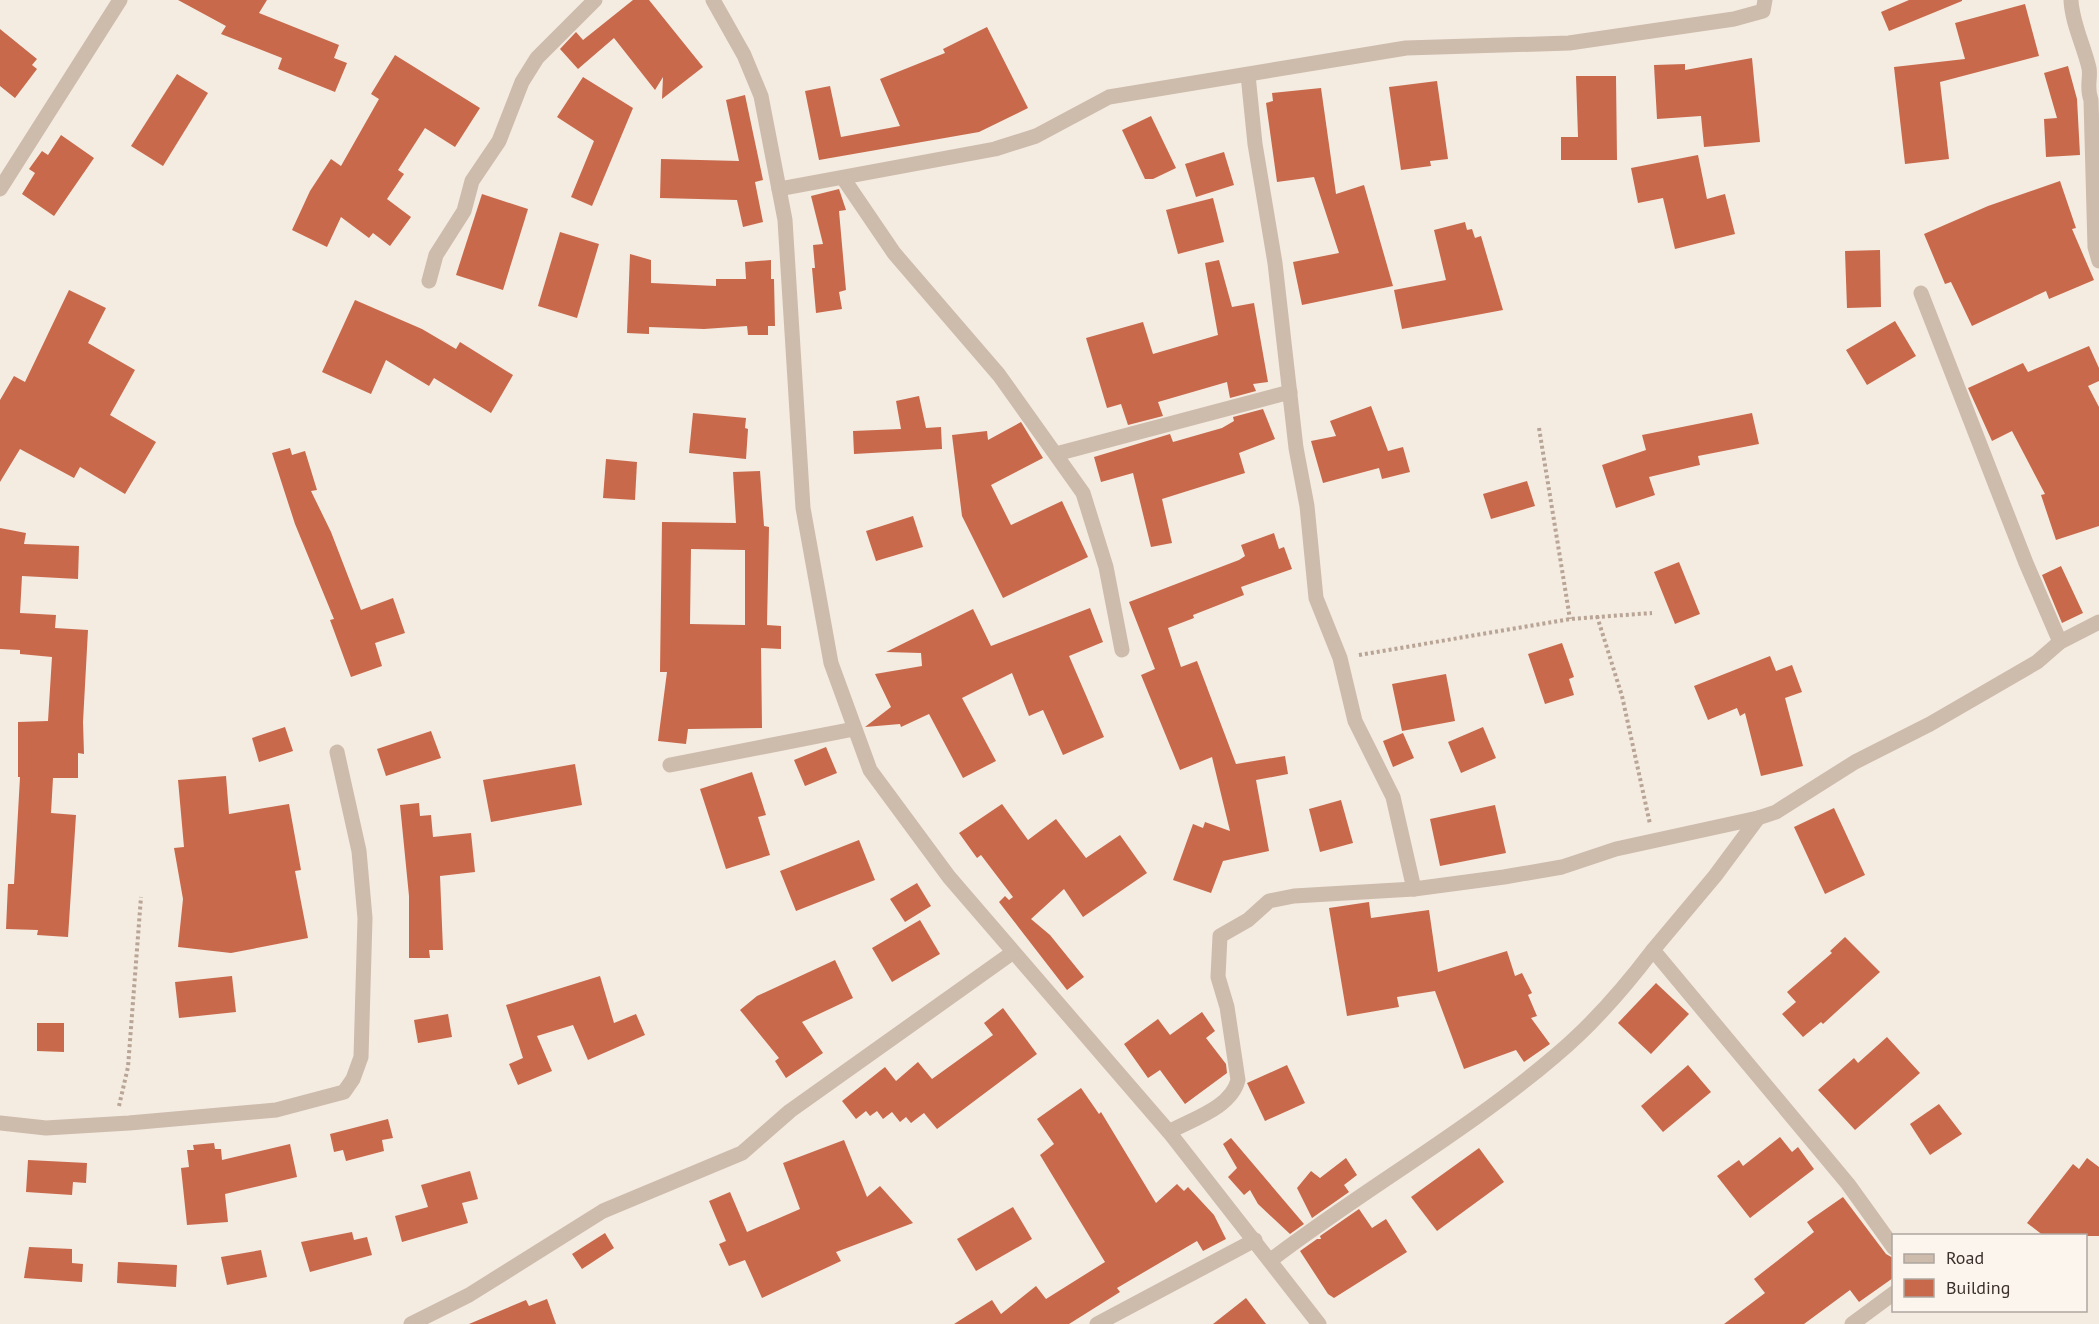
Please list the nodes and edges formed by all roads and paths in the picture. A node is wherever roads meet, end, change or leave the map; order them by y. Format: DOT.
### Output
graph roads {
  1 [pos="120,0"];
  2 [pos="595,0"];
  3 [pos="713,0"];
  4 [pos="1765,0"];
  5 [pos="2071,0"];
  6 [pos="1248,75"];
  7 [pos="843,178"];
  8 [pos="0,189"];
  9 [pos="778,189"];
  10 [pos="2099,261"];
  11 [pos="429,281"];
  12 [pos="1921,293"];
  13 [pos="1290,392"];
  14 [pos="1539,428"];
  15 [pos="1056,454"];
  16 [pos="1652,613"];
  17 [pos="1597,616"];
  18 [pos="1570,620"];
  19 [pos="2098,624"];
  20 [pos="2060,642"];
  21 [pos="1122,650"];
  22 [pos="1340,658"];
  23 [pos="854,729"];
  24 [pos="337,752"];
  25 [pos="670,765"];
  26 [pos="1758,818"];
  27 [pos="1654,840"];
  28 [pos="1414,889"];
  29 [pos="141,897"];
  30 [pos="1653,950"];
  31 [pos="1012,953"];
  32 [pos="0,1123"];
  33 [pos="113,1123"];
  34 [pos="1169,1132"];
  35 [pos="1256,1240"];
  36 [pos="1892,1247"];
  37 [pos="1271,1260"];
  38 [pos="1892,1294"];
  39 [pos="432,1319"];
  40 [pos="411,1324"];
  41 [pos="1097,1324"];
  42 [pos="1319,1324"];
  43 [pos="1852,1324"];
  1 -- 8 [label="street"];
  2 -- 11 [label="street"];
  3 -- 9 [label="street"];
  4 -- 6 [label="street"];
  5 -- 10 [label="street"];
  6 -- 7 [label="street"];
  6 -- 13 [label="street"];
  7 -- 9 [label="street"];
  7 -- 15 [label="street"];
  9 -- 23 [label="street"];
  12 -- 20 [label="street"];
  13 -- 15 [label="street"];
  13 -- 22 [label="street"];
  14 -- 18 [label="path"];
  15 -- 21 [label="street"];
  16 -- 17 [label="path"];
  17 -- 18 [label="path"];
  17 -- 27 [label="path"];
  18 -- 22 [label="path"];
  19 -- 20 [label="street"];
  20 -- 26 [label="street"];
  22 -- 28 [label="street"];
  23 -- 25 [label="street"];
  23 -- 31 [label="street"];
  24 -- 33 [label="street"];
  26 -- 27 [label="street"];
  26 -- 30 [label="street"];
  27 -- 28 [label="street"];
  28 -- 34 [label="street"];
  29 -- 33 [label="path"];
  30 -- 36 [label="street"];
  30 -- 37 [label="street"];
  31 -- 34 [label="street"];
  31 -- 39 [label="street"];
  32 -- 33 [label="street"];
  34 -- 35 [label="street"];
  35 -- 37 [label="street"];
  35 -- 41 [label="street"];
  37 -- 42 [label="street"];
  38 -- 43 [label="street"];
  39 -- 40 [label="street"];
}
